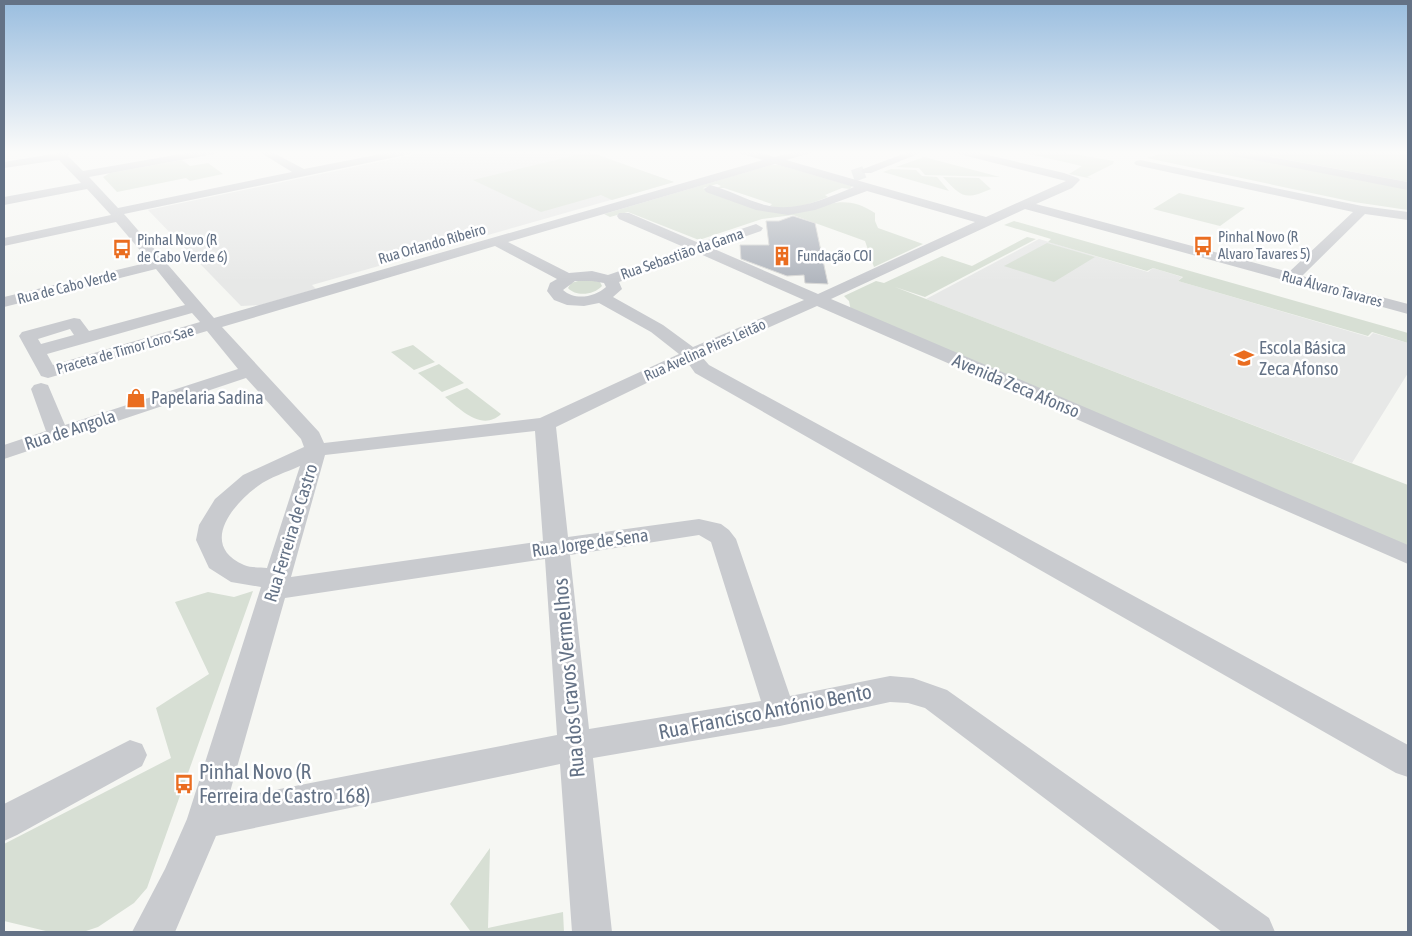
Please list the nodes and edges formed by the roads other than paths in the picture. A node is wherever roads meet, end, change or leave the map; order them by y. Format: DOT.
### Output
graph roads {
  1 [pos="29,195"];
  2 [pos="99,195"];
  3 [pos="207,195"];
  4 [pos="657,195"];
  5 [pos="726,195"];
  6 [pos="845,195"];
  7 [pos="893,195"];
  8 [pos="1047,195"];
  9 [pos="1290,195"];
  10 [pos="4,201"];
  11 [pos="1024,205"];
  12 [pos="1362,210"];
  13 [pos="118,215"];
  14 [pos="624,216"];
  15 [pos="1408,216"];
  16 [pos="988,222"];
  17 [pos="756,228"];
  18 [pos="4,242"];
  19 [pos="497,242"];
  20 [pos="698,248"];
  21 [pos="159,264"];
  22 [pos="1292,278"];
  23 [pos="568,279"];
  24 [pos="609,280"];
  25 [pos="602,298"];
  26 [pos="817,300"];
  27 [pos="4,302"];
  28 [pos="195,307"];
  29 [pos="1408,309"];
  30 [pos="210,325"];
  31 [pos="693,354"];
  32 [pos="250,371"];
  33 [pos="41,389"];
  34 [pos="545,424"];
  35 [pos="58,434"];
  36 [pos="316,450"];
  37 [pos="4,452"];
  38 [pos="557,548"];
  39 [pos="1408,555"];
  40 [pos="275,585"];
  41 [pos="780,712"];
  42 [pos="575,746"];
  43 [pos="130,756"];
  44 [pos="1408,762"];
  45 [pos="204,821"];
  46 [pos="4,823"];
  47 [pos="160,919"];
  48 [pos="137,932"];
  49 [pos="592,932"];
  50 [pos="1255,932"];
  1 -- 10 [label="street"];
  2 -- 13 [label="street, Rua Ferreira de Castro"];
  3 -- 13 [label="street"];
  4 -- 19 [label="street, Rua Orlando Ribeiro"];
  5 -- 6 [label="street"];
  7 -- 16 [label="street"];
  8 -- 11 [label="street, Rua Avelina Pires Leitão"];
  9 -- 12 [label="street"];
  11 -- 16 [label="street, Rua Avelina Pires Leitão"];
  11 -- 22 [label="street, Rua Álvaro Tavares"];
  12 -- 15 [label="street"];
  12 -- 22 [label="street"];
  13 -- 18 [label="street"];
  13 -- 21 [label="street, Rua Ferreira de Castro"];
  14 -- 20 [label="street, Avenida Zeca Afonso"];
  16 -- 26 [label="street, Rua Avelina Pires Leitão"];
  17 -- 20 [label="street, Rua Sebastião da Gama"];
  19 -- 23 [label="street"];
  19 -- 30 [label="street, Rua Orlando Ribeiro"];
  20 -- 24 [label="street, Rua Sebastião da Gama"];
  20 -- 26 [label="street, Avenida Zeca Afonso"];
  21 -- 27 [label="street, Rua de Cabo Verde"];
  21 -- 28 [label="street, Rua Ferreira de Castro"];
  22 -- 29 [label="street, Rua Álvaro Tavares"];
  23 -- 24 [label="street"];
  23 -- 25 [label="street"];
  24 -- 25 [label="street"];
  25 -- 31 [label="street"];
  26 -- 31 [label="street, Rua Avelina Pires Leitão"];
  26 -- 39 [label="street, Avenida Zeca Afonso"];
  28 -- 30 [label="street, Rua Ferreira de Castro"];
  28 -- 30 [label="street, Praceta de Timor Loro-Sae"];
  30 -- 32 [label="street, Rua Ferreira de Castro"];
  31 -- 34 [label="street, Rua Avelina Pires Leitão"];
  31 -- 44 [label="street"];
  32 -- 35 [label="street, Rua de Angola"];
  32 -- 36 [label="street, Rua Ferreira de Castro"];
  33 -- 35 [label="street"];
  34 -- 36 [label="street, Rua Avelina Pires Leitão"];
  34 -- 38 [label="street, Rua dos Cravos Vermelhos"];
  35 -- 37 [label="street, Rua de Angola"];
  36 -- 40 [label="street, Rua Ferreira de Castro"];
  36 -- 40 [label="street, Rua Jorge de Sena"];
  38 -- 40 [label="street, Rua Jorge de Sena"];
  38 -- 41 [label="street, Rua Jorge de Sena"];
  38 -- 42 [label="street, Rua dos Cravos Vermelhos"];
  40 -- 45 [label="street, Rua Ferreira de Castro"];
  41 -- 42 [label="street, Rua Francisco António Bento"];
  41 -- 50 [label="street, Rua Francisco António Bento"];
  42 -- 45 [label="street, Rua Francisco António Bento"];
  42 -- 49 [label="street, Rua dos Cravos Vermelhos"];
  43 -- 46 [label="street"];
  45 -- 47 [label="street, Rua Ferreira de Castro"];
  47 -- 48 [label="street"];
}
